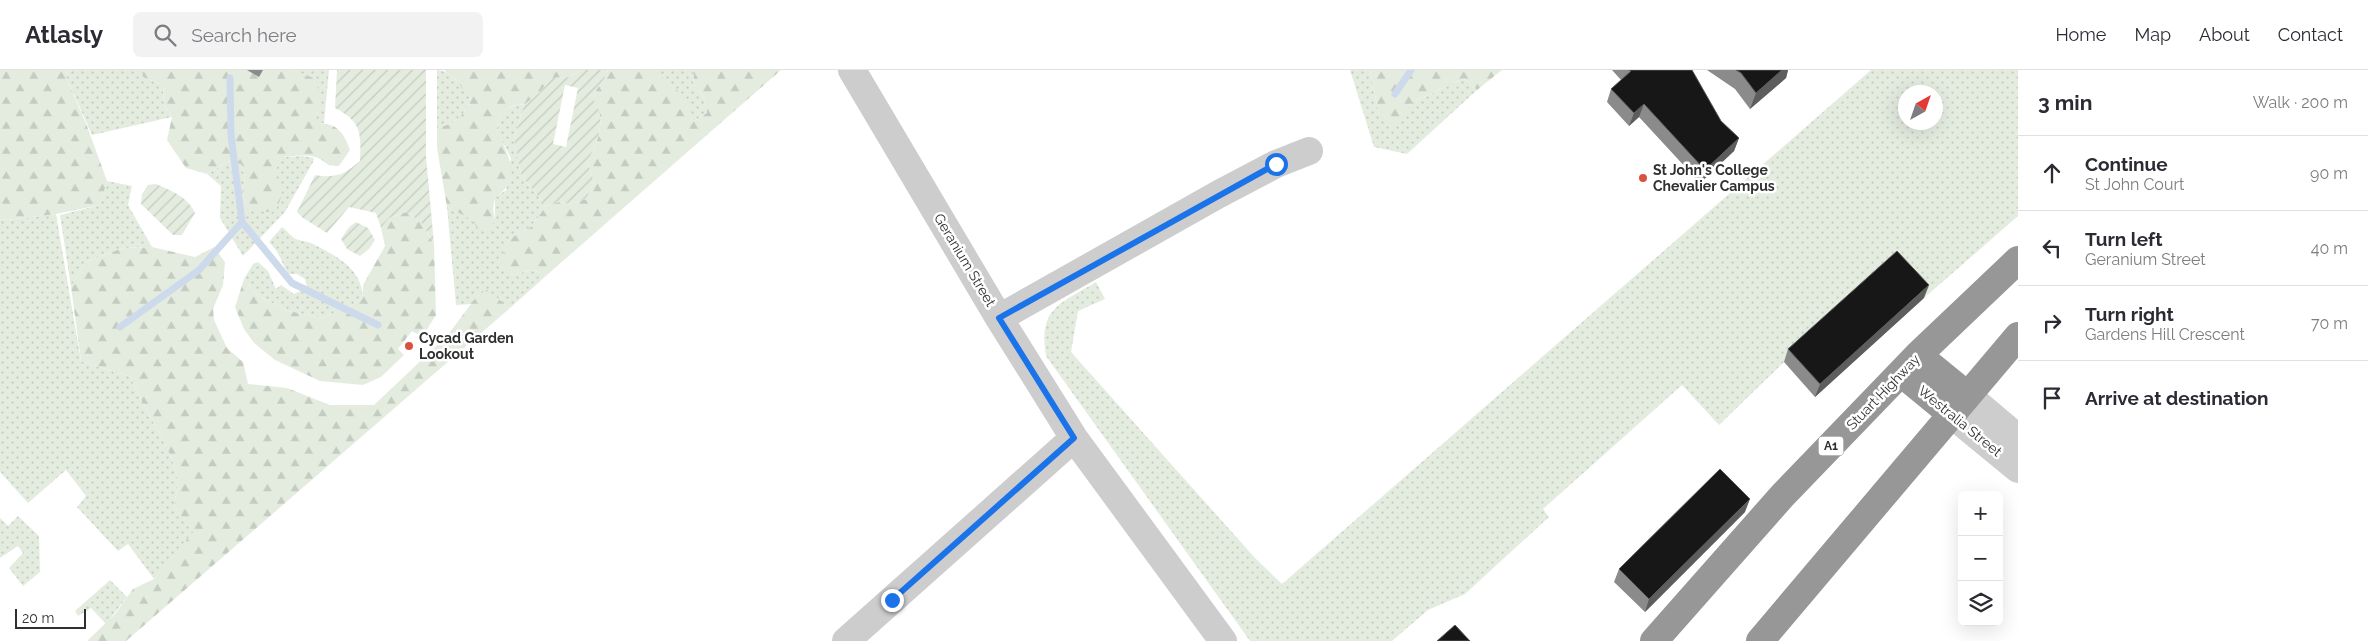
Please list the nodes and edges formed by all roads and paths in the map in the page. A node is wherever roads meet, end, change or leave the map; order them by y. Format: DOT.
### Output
graph roads {
  1 [pos="852,70"];
  2 [pos="1309,151"];
  3 [pos="2018,260"];
  4 [pos="999,318"];
  5 [pos="2018,336"];
  6 [pos="1910,364"];
  7 [pos="1959,404"];
  8 [pos="1074,438"];
  9 [pos="2018,438"];
  10 [pos="2018,469"];
  11 [pos="846,641"];
  12 [pos="1223,641"];
  13 [pos="1654,641"];
  14 [pos="1760,641"];
  1 -- 4 [label="street, Geranium Street"];
  2 -- 4 [label="street"];
  3 -- 6 [label="highway, Stuart Highway / A1"];
  4 -- 8 [label="street, Geranium Street"];
  5 -- 7 [label="highway"];
  6 -- 7 [label="highway, Westralia Street"];
  6 -- 13 [label="highway, Stuart Highway / A1"];
  7 -- 9 [label="street, Westralia Street"];
  7 -- 10 [label="street, Westralia Street"];
  7 -- 14 [label="highway"];
  8 -- 11 [label="street"];
  8 -- 12 [label="street, Geranium Street"];
}
